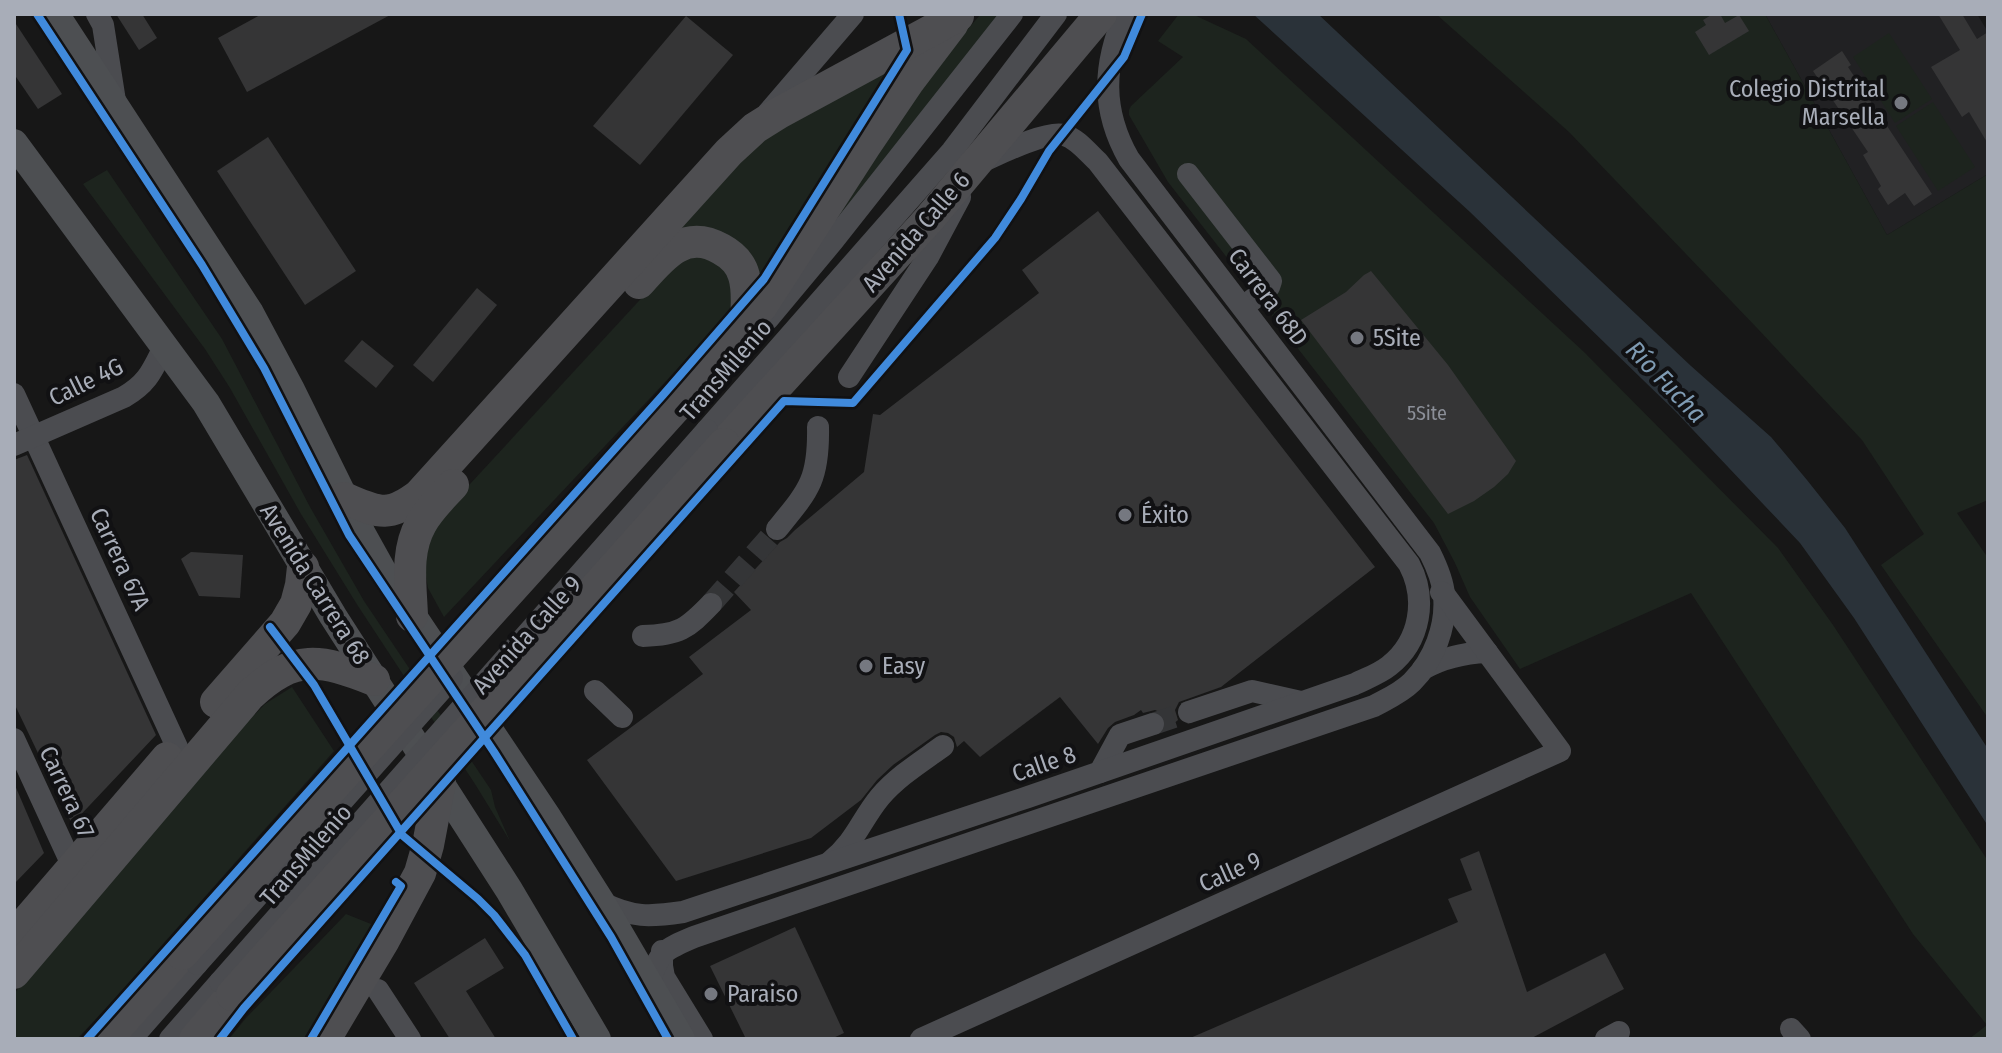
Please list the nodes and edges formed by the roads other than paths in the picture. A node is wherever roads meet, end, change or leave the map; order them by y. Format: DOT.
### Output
graph roads {
  1 [pos="55,14"];
  2 [pos="97,14"];
  3 [pos="853,14"];
  4 [pos="1012,14"];
  5 [pos="1056,14"];
  6 [pos="1101,14"];
  7 [pos="1125,14"];
  8 [pos="958,15"];
  9 [pos="117,110"];
  10 [pos="755,128"];
  11 [pos="14,143"];
  12 [pos="976,164"];
  13 [pos="1188,174"];
  14 [pos="1243,307"];
  15 [pos="746,326"];
  16 [pos="164,347"];
  17 [pos="849,377"];
  18 [pos="14,394"];
  19 [pos="681,411"];
  20 [pos="818,427"];
  21 [pos="716,437"];
  22 [pos="24,440"];
  23 [pos="344,498"];
  24 [pos="777,529"];
  25 [pos="303,567"];
  26 [pos="1413,571"];
  27 [pos="1444,594"];
  28 [pos="711,604"];
  29 [pos="412,616"];
  30 [pos="643,636"];
  31 [pos="1487,652"];
  32 [pos="1423,669"];
  33 [pos="374,680"];
  34 [pos="595,691"];
  35 [pos="1303,702"];
  36 [pos="1189,712"];
  37 [pos="622,717"];
  38 [pos="1153,724"];
  39 [pos="14,739"];
  40 [pos="943,746"];
  41 [pos="177,747"];
  42 [pos="1560,751"];
  43 [pos="1100,772"];
  44 [pos="440,782"];
  45 [pos="826,865"];
  46 [pos="73,867"];
  47 [pos="420,873"];
  48 [pos="601,902"];
  49 [pos="683,912"];
  50 [pos="14,936"];
  51 [pos="661,954"];
  52 [pos="189,959"];
  53 [pos="14,973"];
  54 [pos="649,984"];
  55 [pos="378,990"];
  56 [pos="212,1015"];
  57 [pos="107,1039"];
  58 [pos="131,1039"];
  59 [pos="170,1039"];
  60 [pos="325,1039"];
  61 [pos="349,1039"];
  62 [pos="410,1039"];
  63 [pos="597,1039"];
  64 [pos="681,1039"];
  65 [pos="702,1039"];
  66 [pos="921,1039"];
  1 -- 9 [label="main road"];
  2 -- 9 [label="street"];
  3 -- 10 [label="street"];
  4 -- 19 [label="street, TransMilenio"];
  5 -- 21 [label="street, TransMilenio"];
  6 -- 12 [label="highway, Avenida Calle 6"];
  7 -- 14 [label="street, Carrera 68D"];
  8 -- 10 [label="highway"];
  8 -- 15 [label="highway"];
  9 -- 23 [label="main road"];
  10 -- 23 [label="highway"];
  11 -- 16 [label="main road, Avenida Carrera 68"];
  12 -- 17 [label="street"];
  12 -- 21 [label="highway, Avenida Calle 6"];
  12 -- 26 [label="street, Carrera 68D"];
  13 -- 14 [label="street"];
  14 -- 27 [label="street, Carrera 68D"];
  15 -- 19 [label="highway"];
  15 -- 29 [label="highway"];
  16 -- 22 [label="street, Calle 4G"];
  16 -- 25 [label="main road, Avenida Carrera 68"];
  18 -- 22 [label="street, Carrera 67A"];
  19 -- 52 [label="highway, Avenida Calle 9, bridge"];
  20 -- 24 [label="street"];
  21 -- 56 [label="highway, Avenida Calle 9, bridge"];
  22 -- 41 [label="street, Carrera 67A"];
  23 -- 29 [label="main road"];
  25 -- 33 [label="main road, Avenida Carrera 68"];
  25 -- 41 [label="highway"];
  26 -- 27 [label="street, Carrera 68D"];
  26 -- 35 [label="street, Calle 8"];
  27 -- 31 [label="street, Carrera 68D"];
  27 -- 32 [label="street"];
  28 -- 30 [label="street"];
  29 -- 48 [label="main road"];
  31 -- 32 [label="street"];
  31 -- 42 [label="street, Carrera 68D"];
  32 -- 51 [label="street"];
  33 -- 44 [label="main road, Avenida Carrera 68"];
  33 -- 53 [label="highway"];
  34 -- 37 [label="street"];
  35 -- 36 [label="street"];
  35 -- 43 [label="street, Calle 8"];
  38 -- 43 [label="street"];
  39 -- 46 [label="street, Carrera 67"];
  40 -- 45 [label="street"];
  41 -- 46 [label="highway"];
  42 -- 66 [label="street, Calle 9"];
  43 -- 45 [label="street, Calle 8"];
  44 -- 47 [label="highway"];
  44 -- 63 [label="main road, Avenida Carrera 68"];
  45 -- 49 [label="street, Calle 8"];
  46 -- 50 [label="highway"];
  47 -- 55 [label="highway"];
  47 -- 60 [label="highway"];
  48 -- 49 [label="street, Calle 8"];
  48 -- 54 [label="main road"];
  49 -- 51 [label="street"];
  51 -- 54 [label="street"];
  51 -- 65 [label="street"];
  52 -- 57 [label="highway, Avenida Calle 9"];
  52 -- 58 [label="street"];
  54 -- 64 [label="main road"];
  55 -- 61 [label="highway"];
  55 -- 62 [label="street"];
  56 -- 59 [label="street"];
}
